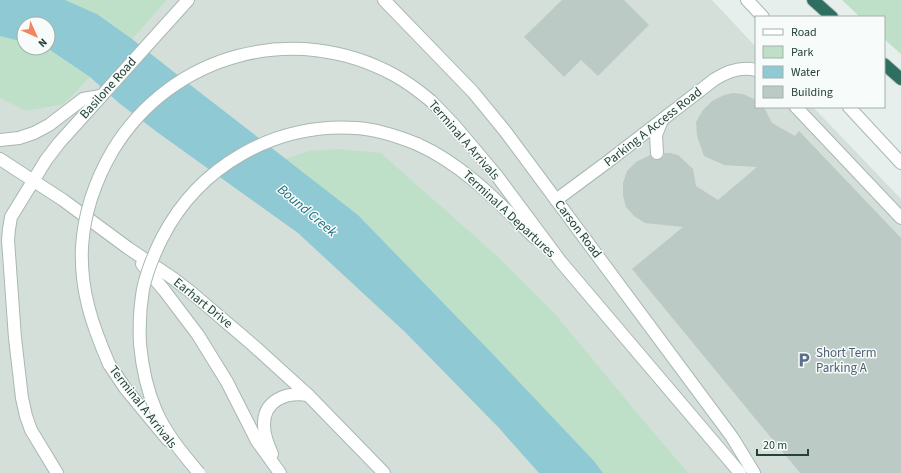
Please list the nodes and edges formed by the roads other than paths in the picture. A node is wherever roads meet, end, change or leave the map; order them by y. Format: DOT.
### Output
graph roads {
  1 [pos="188,0"];
  2 [pos="384,0"];
  3 [pos="747,0"];
  4 [pos="813,0"];
  5 [pos="762,16"];
  6 [pos="831,16"];
  7 [pos="885,65"];
  8 [pos="755,70"];
  9 [pos="901,80"];
  10 [pos="101,96"];
  11 [pos="797,108"];
  12 [pos="850,108"];
  13 [pos="662,119"];
  14 [pos="0,140"];
  15 [pos="657,153"];
  16 [pos="0,159"];
  17 [pos="901,163"];
  18 [pos="34,181"];
  19 [pos="556,200"];
  20 [pos="901,218"];
  21 [pos="128,248"];
  22 [pos="560,262"];
  23 [pos="308,395"];
  24 [pos="279,471"];
  25 [pos="57,473"];
  26 [pos="195,473"];
  27 [pos="199,473"];
  28 [pos="384,473"];
  29 [pos="740,473"];
  30 [pos="754,473"];
  1 -- 10 [label="street, Basilone Road"];
  2 -- 19 [label="street, Carson Road"];
  3 -- 5 [label="street"];
  4 -- 6 [label="highway"];
  7 -- 9 [label="highway"];
  8 -- 13 [label="street, Parking A Access Road"];
  10 -- 14 [label="street"];
  10 -- 18 [label="street, Basilone Road"];
  11 -- 20 [label="street"];
  12 -- 17 [label="street"];
  13 -- 15 [label="street"];
  13 -- 19 [label="street, Parking A Access Road"];
  16 -- 18 [label="street, Earhart Drive"];
  18 -- 21 [label="street, Earhart Drive"];
  18 -- 25 [label="street, Basilone Road"];
  19 -- 30 [label="street, Carson Road"];
  21 -- 23 [label="street, Earhart Drive"];
  21 -- 24 [label="street"];
  22 -- 26 [label="street, Terminal A Arrivals, bridge"];
  22 -- 27 [label="street, Terminal A Departures, bridge"];
  22 -- 29 [label="street"];
  23 -- 24 [label="street"];
  23 -- 28 [label="street, Earhart Drive"];
}
